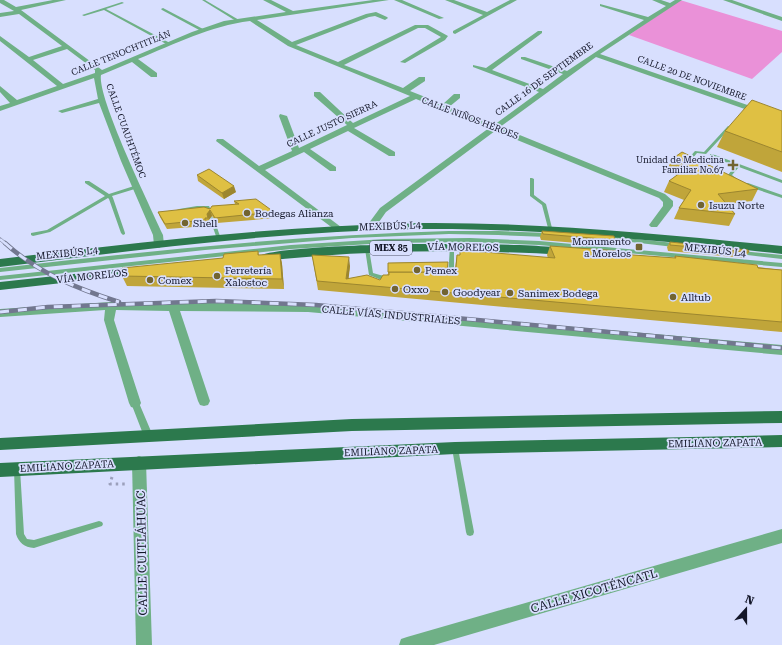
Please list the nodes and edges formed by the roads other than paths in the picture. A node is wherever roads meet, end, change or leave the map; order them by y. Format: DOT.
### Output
graph roads {
  1 [pos="0,0"];
  2 [pos="63,0"];
  3 [pos="203,0"];
  4 [pos="266,0"];
  5 [pos="386,0"];
  6 [pos="396,0"];
  7 [pos="448,0"];
  8 [pos="514,0"];
  9 [pos="655,0"];
  10 [pos="679,0"];
  11 [pos="726,0"];
  12 [pos="123,2"];
  13 [pos="602,5"];
  14 [pos="670,5"];
  15 [pos="0,8"];
  16 [pos="104,8"];
  17 [pos="15,9"];
  18 [pos="163,10"];
  19 [pos="293,13"];
  20 [pos="487,14"];
  21 [pos="0,15"];
  22 [pos="84,15"];
  23 [pos="250,18"];
  24 [pos="385,18"];
  25 [pos="441,18"];
  26 [pos="649,19"];
  27 [pos="782,19"];
  28 [pos="236,20"];
  29 [pos="202,30"];
  30 [pos="455,32"];
  31 [pos="540,32"];
  32 [pos="0,38"];
  33 [pos="169,44"];
  34 [pos="290,45"];
  35 [pos="68,46"];
  36 [pos="11,47"];
  37 [pos="0,50"];
  38 [pos="595,54"];
  39 [pos="523,58"];
  40 [pos="133,59"];
  41 [pos="27,60"];
  42 [pos="403,62"];
  43 [pos="338,65"];
  44 [pos="475,66"];
  45 [pos="486,71"];
  46 [pos="98,74"];
  47 [pos="568,74"];
  48 [pos="154,75"];
  49 [pos="422,79"];
  50 [pos="62,87"];
  51 [pos="0,88"];
  52 [pos="542,91"];
  53 [pos="403,92"];
  54 [pos="317,94"];
  55 [pos="414,96"];
  56 [pos="457,96"];
  57 [pos="102,100"];
  58 [pos="15,103"];
  59 [pos="443,108"];
  60 [pos="0,109"];
  61 [pos="62,111"];
  62 [pos="283,116"];
  63 [pos="782,120"];
  64 [pos="733,122"];
  65 [pos="350,127"];
  66 [pos="496,127"];
  67 [pos="220,141"];
  68 [pos="304,148"];
  69 [pos="296,152"];
  70 [pos="706,153"];
  71 [pos="392,154"];
  72 [pos="714,156"];
  73 [pos="738,165"];
  74 [pos="333,169"];
  75 [pos="258,170"];
  76 [pos="532,180"];
  77 [pos="87,182"];
  78 [pos="782,182"];
  79 [pos="136,186"];
  80 [pos="108,196"];
  81 [pos="782,197"];
  82 [pos="173,211"];
  83 [pos="210,212"];
  84 [pos="212,219"];
  85 [pos="654,225"];
  86 [pos="371,227"];
  87 [pos="550,228"];
  88 [pos="338,229"];
  89 [pos="123,233"];
  90 [pos="34,234"];
  91 [pos="219,239"];
  92 [pos="159,245"];
  93 [pos="452,247"];
  94 [pos="689,247"];
  95 [pos="366,249"];
  96 [pos="782,250"];
  97 [pos="735,252"];
  98 [pos="782,257"];
  99 [pos="0,263"];
  100 [pos="782,265"];
  101 [pos="0,270"];
  102 [pos="782,272"];
  103 [pos="0,278"];
  104 [pos="394,278"];
  105 [pos="445,278"];
  106 [pos="0,286"];
  107 [pos="111,306"];
  108 [pos="174,308"];
  109 [pos="0,313"];
  110 [pos="782,350"];
  111 [pos="204,401"];
  112 [pos="134,403"];
  113 [pos="782,417"];
  114 [pos="148,436"];
  115 [pos="782,441"];
  116 [pos="0,444"];
  117 [pos="455,448"];
  118 [pos="139,462"];
  119 [pos="17,469"];
  120 [pos="0,470"];
  121 [pos="99,524"];
  122 [pos="470,532"];
  123 [pos="782,536"];
  124 [pos="144,645"];
  125 [pos="407,645"];
  1 -- 17 [label="street, CALLE CUAUHTÉMOC"];
  2 -- 17 [label="street"];
  3 -- 28 [label="lane"];
  4 -- 19 [label="street"];
  5 -- 19 [label="street, CALLE TENOCHTITLÁN"];
  6 -- 25 [label="street"];
  7 -- 20 [label="street"];
  8 -- 20 [label="street"];
  9 -- 14 [label="street"];
  10 -- 14 [label="street, CALLE 16 DE SEPTIEMBRE"];
  11 -- 27 [label="street"];
  12 -- 16 [label="lane"];
  13 -- 26 [label="street"];
  14 -- 26 [label="street, CALLE 16 DE SEPTIEMBRE"];
  15 -- 17 [label="street"];
  16 -- 22 [label="lane"];
  16 -- 33 [label="lane"];
  17 -- 21 [label="street"];
  17 -- 35 [label="street, CALLE CUAUHTÉMOC"];
  18 -- 29 [label="lane"];
  19 -- 23 [label="street, CALLE TENOCHTITLÁN"];
  20 -- 30 [label="street"];
  23 -- 28 [label="street, CALLE TENOCHTITLÁN"];
  23 -- 34 [label="street, CALLE NIÑOS HÉROES"];
  24 -- 34 [label="street"];
  26 -- 38 [label="street, CALLE 16 DE SEPTIEMBRE"];
  28 -- 29 [label="street, CALLE TENOCHTITLÁN"];
  29 -- 33 [label="street, CALLE TENOCHTITLÁN"];
  31 -- 45 [label="street"];
  32 -- 36 [label="street"];
  33 -- 40 [label="street, CALLE TENOCHTITLÁN"];
  34 -- 43 [label="street, CALLE NIÑOS HÉROES"];
  35 -- 41 [label="street"];
  35 -- 46 [label="street, CALLE CUAUHTÉMOC"];
  36 -- 37 [label="street"];
  36 -- 41 [label="street"];
  38 -- 47 [label="street, CALLE 16 DE SEPTIEMBRE"];
  38 -- 63 [label="street, CALLE 20 DE NOVIEMBRE"];
  39 -- 47 [label="street"];
  40 -- 46 [label="street, CALLE TENOCHTITLÁN"];
  40 -- 48 [label="street"];
  41 -- 50 [label="street"];
  42 -- 43 [label="street"];
  43 -- 53 [label="street, CALLE NIÑOS HÉROES"];
  44 -- 45 [label="street"];
  45 -- 52 [label="street"];
  46 -- 50 [label="street, CALLE TENOCHTITLÁN"];
  46 -- 57 [label="street, CALLE CUAUHTÉMOC"];
  47 -- 52 [label="street, CALLE 16 DE SEPTIEMBRE"];
  49 -- 53 [label="street"];
  50 -- 58 [label="street, CALLE TENOCHTITLÁN"];
  51 -- 58 [label="street"];
  52 -- 66 [label="street, CALLE 16 DE SEPTIEMBRE"];
  53 -- 55 [label="street, CALLE NIÑOS HÉROES"];
  54 -- 65 [label="street"];
  55 -- 59 [label="street, CALLE NIÑOS HÉROES"];
  55 -- 65 [label="street, CALLE JUSTO SIERRA"];
  56 -- 59 [label="street"];
  57 -- 61 [label="street"];
  57 -- 79 [label="street, CALLE CUAUHTÉMOC"];
  58 -- 60 [label="street, CALLE TENOCHTITLÁN"];
  59 -- 66 [label="street, CALLE NIÑOS HÉROES"];
  62 -- 69 [label="street"];
  64 -- 70 [label="lane"];
  65 -- 68 [label="street, CALLE JUSTO SIERRA"];
  65 -- 71 [label="street"];
  66 -- 85 [label="street, CALLE NIÑOS HÉROES"];
  66 -- 86 [label="street, CALLE 16 DE SEPTIEMBRE"];
  67 -- 75 [label="street"];
  68 -- 69 [label="street, CALLE JUSTO SIERRA"];
  68 -- 74 [label="street"];
  69 -- 75 [label="street, CALLE JUSTO SIERRA"];
  70 -- 72 [label="lane"];
  70 -- 72 [label="lane"];
  72 -- 73 [label="lane"];
  73 -- 78 [label="lane"];
  73 -- 81 [label="lane"];
  75 -- 88 [label="street"];
  76 -- 87 [label="lane"];
  77 -- 80 [label="lane"];
  79 -- 80 [label="lane"];
  79 -- 92 [label="street, CALLE CUAUHTÉMOC"];
  80 -- 89 [label="lane"];
  80 -- 90 [label="lane"];
  82 -- 83 [label="lane"];
  84 -- 91 [label="lane"];
  86 -- 87 [label="main road, VÍA MORELOS / MEX 85"];
  86 -- 88 [label="main road, VÍA MORELOS / MEX 85"];
  87 -- 96 [label="main road, VÍA MORELOS / MEX 85"];
  88 -- 91 [label="main road, VÍA MORELOS / MEX 85"];
  91 -- 92 [label="main road, VÍA MORELOS / MEX 85"];
  92 -- 99 [label="main road, VÍA MORELOS / MEX 85"];
  93 -- 95 [label="main road, VÍA MORELOS / MEX 85"];
  93 -- 102 [label="main road, VÍA MORELOS / MEX 85"];
  93 -- 105 [label="lane"];
  94 -- 101 [label="lane, MEXIBÚS L4"];
  95 -- 104 [label="lane"];
  95 -- 106 [label="main road, VÍA MORELOS / MEX 85"];
  97 -- 98 [label="lane, MEXIBÚS L4"];
  100 -- 103 [label="lane, MEXIBÚS L4"];
  107 -- 108 [label="street, CALLE VÍAS INDUSTRIALES"];
  107 -- 109 [label="street, CALLE VÍAS INDUSTRIALES"];
  107 -- 112 [label="street"];
  108 -- 110 [label="street, CALLE VÍAS INDUSTRIALES"];
  108 -- 111 [label="street"];
  112 -- 114 [label="street"];
  113 -- 114 [label="main road"];
  114 -- 116 [label="main road"];
  115 -- 117 [label="main road, EMILIANO ZAPATA"];
  117 -- 118 [label="main road, EMILIANO ZAPATA"];
  117 -- 122 [label="lane"];
  118 -- 119 [label="main road, EMILIANO ZAPATA"];
  118 -- 124 [label="street, CALLE CUITLÁHUAC"];
  119 -- 120 [label="main road, EMILIANO ZAPATA"];
  119 -- 121 [label="lane"];
  123 -- 125 [label="street, CALLE XICOTÉNCATL"];
}
